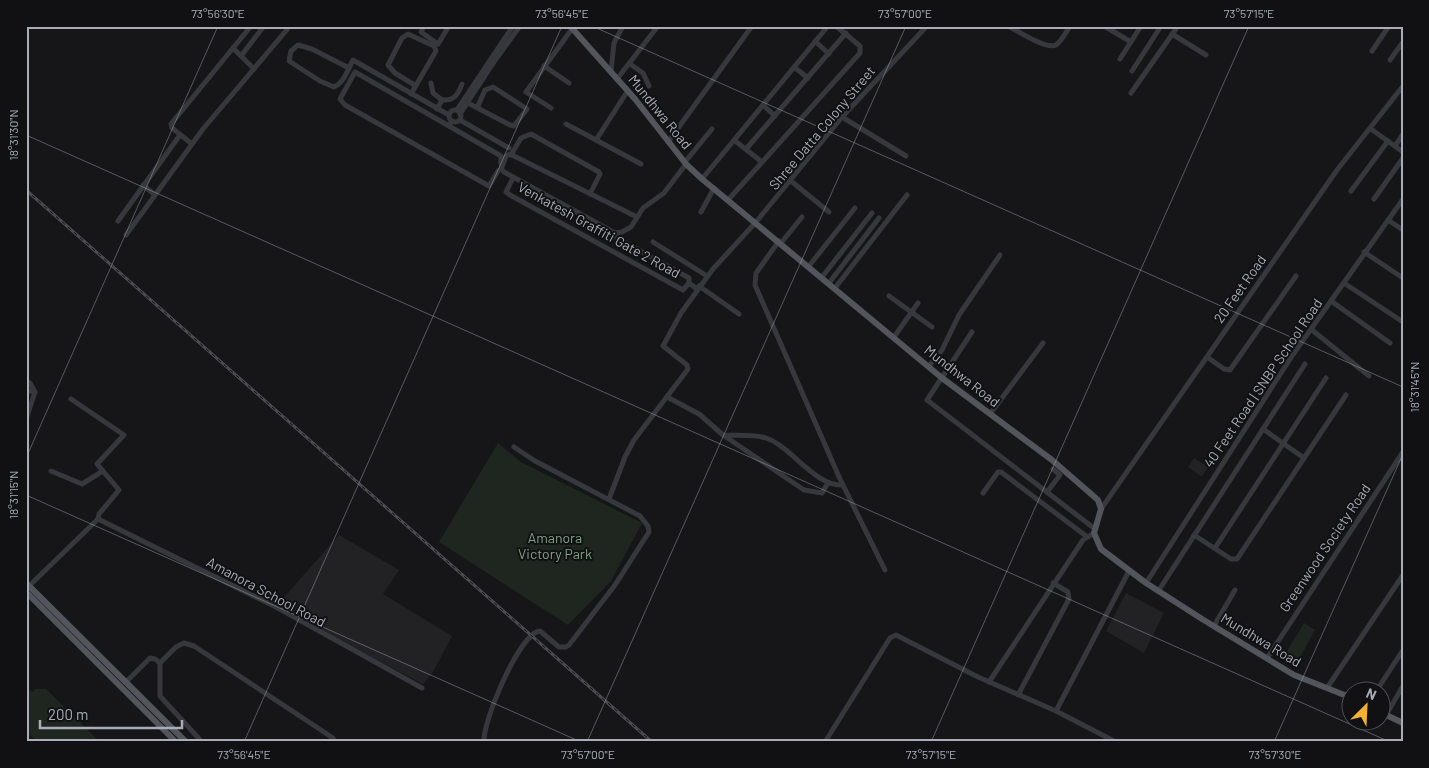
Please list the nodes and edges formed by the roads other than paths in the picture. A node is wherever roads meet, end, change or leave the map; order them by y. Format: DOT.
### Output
graph roads {
  1 [pos="251,26"];
  2 [pos="264,26"];
  3 [pos="290,26"];
  4 [pos="424,26"];
  5 [pos="449,26"];
  6 [pos="513,26"];
  7 [pos="520,26"];
  8 [pos="623,26"];
  9 [pos="658,26"];
  10 [pos="752,26"];
  11 [pos="828,26"];
  12 [pos="836,26"];
  13 [pos="926,26"];
  14 [pos="1008,26"];
  15 [pos="1070,26"];
  16 [pos="1104,26"];
  17 [pos="1141,26"];
  18 [pos="1161,26"];
  19 [pos="1178,26"];
  20 [pos="1390,26"];
  21 [pos="571,28"];
  22 [pos="846,33"];
  23 [pos="1172,34"];
  24 [pos="815,42"];
  25 [pos="1131,42"];
  26 [pos="1403,42"];
  27 [pos="233,48"];
  28 [pos="1372,51"];
  29 [pos="828,54"];
  30 [pos="1206,55"];
  31 [pos="241,56"];
  32 [pos="1120,59"];
  33 [pos="1390,60"];
  34 [pos="630,64"];
  35 [pos="544,66"];
  36 [pos="794,67"];
  37 [pos="349,68"];
  38 [pos="254,69"];
  39 [pos="1132,70"];
  40 [pos="611,71"];
  41 [pos="808,78"];
  42 [pos="617,80"];
  43 [pos="569,82"];
  44 [pos="431,83"];
  45 [pos="462,84"];
  46 [pos="416,86"];
  47 [pos="649,86"];
  48 [pos="1402,88"];
  49 [pos="627,92"];
  50 [pos="1131,93"];
  51 [pos="411,94"];
  52 [pos="442,100"];
  53 [pos="468,103"];
  54 [pos="763,105"];
  55 [pos="477,108"];
  56 [pos="551,108"];
  57 [pos="437,109"];
  58 [pos="449,115"];
  59 [pos="459,115"];
  60 [pos="775,116"];
  61 [pos="842,117"];
  62 [pos="450,124"];
  63 [pos="566,124"];
  64 [pos="712,129"];
  65 [pos="1371,129"];
  66 [pos="1403,134"];
  67 [pos="180,135"];
  68 [pos="596,140"];
  69 [pos="734,140"];
  70 [pos="1388,141"];
  71 [pos="668,142"];
  72 [pos="192,144"];
  73 [pos="1395,146"];
  74 [pos="509,148"];
  75 [pos="746,149"];
  76 [pos="1403,152"];
  77 [pos="511,155"];
  78 [pos="906,156"];
  79 [pos="1403,158"];
  80 [pos="762,162"];
  81 [pos="686,163"];
  82 [pos="642,164"];
  83 [pos="498,171"];
  84 [pos="702,179"];
  85 [pos="512,180"];
  86 [pos="791,181"];
  87 [pos="143,185"];
  88 [pos="714,188"];
  89 [pos="1351,191"];
  90 [pos="590,194"];
  91 [pos="155,195"];
  92 [pos="907,195"];
  93 [pos="1374,199"];
  94 [pos="1403,199"];
  95 [pos="728,200"];
  96 [pos="855,208"];
  97 [pos="701,212"];
  98 [pos="829,212"];
  99 [pos="872,213"];
  100 [pos="637,217"];
  101 [pos="802,217"];
  102 [pos="879,218"];
  103 [pos="118,220"];
  104 [pos="1388,220"];
  105 [pos="756,222"];
  106 [pos="1403,230"];
  107 [pos="126,234"];
  108 [pos="653,242"];
  109 [pos="780,242"];
  110 [pos="1364,252"];
  111 [pos="1000,255"];
  112 [pos="809,266"];
  113 [pos="707,276"];
  114 [pos="1296,276"];
  115 [pos="822,277"];
  116 [pos="1403,278"];
  117 [pos="1344,282"];
  118 [pos="690,283"];
  119 [pos="829,283"];
  120 [pos="698,287"];
  121 [pos="835,288"];
  122 [pos="888,296"];
  123 [pos="1331,301"];
  124 [pos="918,303"];
  125 [pos="911,312"];
  126 [pos="739,314"];
  127 [pos="1403,322"];
  128 [pos="932,327"];
  129 [pos="1312,330"];
  130 [pos="972,332"];
  131 [pos="894,337"];
  132 [pos="1044,343"];
  133 [pos="1390,343"];
  134 [pos="1207,356"];
  135 [pos="1305,364"];
  136 [pos="929,366"];
  137 [pos="1369,376"];
  138 [pos="942,378"];
  139 [pos="1326,378"];
  140 [pos="26,381"];
  141 [pos="26,390"];
  142 [pos="34,392"];
  143 [pos="1346,395"];
  144 [pos="667,397"];
  145 [pos="71,399"];
  146 [pos="990,414"];
  147 [pos="26,419"];
  148 [pos="1263,429"];
  149 [pos="723,434"];
  150 [pos="1284,444"];
  151 [pos="514,447"];
  152 [pos="1403,452"];
  153 [pos="1304,458"];
  154 [pos="1053,469"];
  155 [pos="51,471"];
  156 [pos="103,471"];
  157 [pos="828,483"];
  158 [pos="843,485"];
  159 [pos="1046,492"];
  160 [pos="983,493"];
  161 [pos="609,499"];
  162 [pos="1101,509"];
  163 [pos="98,519"];
  164 [pos="1094,531"];
  165 [pos="1194,535"];
  166 [pos="1086,536"];
  167 [pos="1214,548"];
  168 [pos="885,570"];
  169 [pos="1129,570"];
  170 [pos="1403,575"];
  171 [pos="1053,583"];
  172 [pos="1146,583"];
  173 [pos="27,587"];
  174 [pos="1158,590"];
  175 [pos="1235,590"];
  176 [pos="1214,626"];
  177 [pos="1403,650"];
  178 [pos="1267,658"];
  179 [pos="160,663"];
  180 [pos="1384,680"];
  181 [pos="126,682"];
  182 [pos="989,682"];
  183 [pos="1403,686"];
  184 [pos="422,688"];
  185 [pos="1327,688"];
  186 [pos="1342,694"];
  187 [pos="1018,695"];
  188 [pos="1392,702"];
  189 [pos="1056,711"];
  190 [pos="176,742"];
  191 [pos="186,742"];
  192 [pos="202,742"];
  193 [pos="335,742"];
  194 [pos="484,742"];
  195 [pos="825,742"];
  196 [pos="1116,742"];
  1 -- 27 [label="street"];
  2 -- 31 [label="street"];
  3 -- 38 [label="street"];
  4 -- 5 [label="street"];
  6 -- 59 [label="street"];
  7 -- 53 [label="street"];
  8 -- 40 [label="street"];
  9 -- 34 [label="street"];
  10 -- 71 [label="street"];
  11 -- 24 [label="street"];
  12 -- 22 [label="street"];
  13 -- 61 [label="street, Shree Datta Colony Street"];
  14 -- 15 [label="street"];
  16 -- 25 [label="street"];
  17 -- 25 [label="street"];
  18 -- 39 [label="street"];
  19 -- 23 [label="street"];
  20 -- 28 [label="street"];
  21 -- 35 [label="street"];
  21 -- 40 [label="main road, Mundhwa Road"];
  22 -- 29 [label="street"];
  22 -- 80 [label="street"];
  23 -- 30 [label="street"];
  23 -- 50 [label="street"];
  24 -- 29 [label="street"];
  24 -- 36 [label="street"];
  25 -- 32 [label="street"];
  26 -- 33 [label="street"];
  27 -- 31 [label="street"];
  27 -- 67 [label="street"];
  29 -- 41 [label="street"];
  31 -- 38 [label="street"];
  34 -- 42 [label="street"];
  34 -- 47 [label="street"];
  35 -- 43 [label="street"];
  35 -- 56 [label="street"];
  36 -- 41 [label="street"];
  36 -- 54 [label="street"];
  37 -- 37 [label="street"];
  37 -- 51 [label="street"];
  38 -- 72 [label="street"];
  40 -- 42 [label="main road, Mundhwa Road"];
  41 -- 60 [label="street"];
  42 -- 49 [label="main road, Mundhwa Road"];
  44 -- 52 [label="street"];
  45 -- 52 [label="street"];
  46 -- 46 [label="street"];
  46 -- 51 [label="street"];
  48 -- 65 [label="street, 20 Feet Road"];
  49 -- 68 [label="street"];
  49 -- 71 [label="main road, Mundhwa Road"];
  51 -- 57 [label="street"];
  52 -- 57 [label="street"];
  53 -- 55 [label="street"];
  53 -- 59 [label="street"];
  54 -- 60 [label="street"];
  54 -- 69 [label="street"];
  55 -- 55 [label="street"];
  57 -- 58 [label="street"];
  58 -- 59 [label="street"];
  58 -- 62 [label="street"];
  59 -- 62 [label="street"];
  59 -- 74 [label="street"];
  60 -- 75 [label="street"];
  61 -- 78 [label="street"];
  61 -- 86 [label="street, Shree Datta Colony Street"];
  62 -- 83 [label="street"];
  62 -- 83 [label="street"];
  63 -- 68 [label="street"];
  64 -- 81 [label="street"];
  65 -- 70 [label="street"];
  65 -- 134 [label="street, 20 Feet Road"];
  66 -- 73 [label="street"];
  67 -- 72 [label="street"];
  67 -- 87 [label="street"];
  68 -- 82 [label="street"];
  69 -- 75 [label="street"];
  69 -- 84 [label="street"];
  70 -- 73 [label="street"];
  70 -- 89 [label="street"];
  71 -- 81 [label="main road, Mundhwa Road"];
  72 -- 91 [label="street"];
  73 -- 76 [label="street"];
  75 -- 80 [label="street"];
  77 -- 90 [label="street"];
  77 -- 90 [label="street"];
  77 -- 100 [label="street"];
  79 -- 93 [label="street"];
  80 -- 95 [label="street"];
  81 -- 84 [label="main road, Mundhwa Road"];
  81 -- 100 [label="street"];
  83 -- 85 [label="street, Venkatesh Graffiti Gate 2 Road"];
  84 -- 88 [label="main road, Mundhwa Road"];
  85 -- 118 [label="street, Venkatesh Graffiti Gate 2 Road"];
  85 -- 118 [label="street, Venkatesh Graffiti Gate 2 Road"];
  86 -- 98 [label="street"];
  86 -- 105 [label="street, Shree Datta Colony Street"];
  87 -- 91 [label="street"];
  87 -- 103 [label="street"];
  88 -- 95 [label="main road, Mundhwa Road"];
  88 -- 97 [label="street"];
  90 -- 100 [label="street"];
  91 -- 107 [label="street"];
  92 -- 121 [label="street"];
  94 -- 104 [label="street, 40 Feet Road | SNBP School Road"];
  95 -- 105 [label="main road, Mundhwa Road"];
  96 -- 112 [label="street"];
  99 -- 115 [label="street"];
  101 -- 109 [label="street"];
  102 -- 119 [label="street"];
  104 -- 106 [label="street"];
  104 -- 110 [label="street, 40 Feet Road | SNBP School Road"];
  105 -- 109 [label="main road, Mundhwa Road"];
  105 -- 113 [label="street, Shree Datta Colony Street"];
  108 -- 113 [label="street"];
  109 -- 112 [label="main road, Mundhwa Road"];
  109 -- 158 [label="street"];
  110 -- 116 [label="street"];
  110 -- 117 [label="street, 40 Feet Road | SNBP School Road"];
  111 -- 136 [label="street"];
  112 -- 115 [label="main road, Mundhwa Road"];
  113 -- 120 [label="street, Shree Datta Colony Street"];
  114 -- 134 [label="street"];
  115 -- 119 [label="main road, Mundhwa Road"];
  117 -- 123 [label="street, 40 Feet Road | SNBP School Road"];
  117 -- 127 [label="street"];
  118 -- 120 [label="street, Venkatesh Graffiti Gate 2 Road"];
  119 -- 121 [label="main road, Mundhwa Road"];
  120 -- 126 [label="street, Venkatesh Graffiti Gate 2 Road"];
  120 -- 144 [label="street, Shree Datta Colony Street"];
  121 -- 131 [label="main road, Mundhwa Road"];
  122 -- 125 [label="street"];
  123 -- 129 [label="street, 40 Feet Road | SNBP School Road"];
  123 -- 133 [label="street"];
  124 -- 125 [label="street"];
  125 -- 128 [label="street"];
  125 -- 131 [label="street"];
  129 -- 137 [label="street"];
  129 -- 172 [label="street, 40 Feet Road | SNBP School Road"];
  130 -- 138 [label="street"];
  131 -- 136 [label="main road, Mundhwa Road"];
  132 -- 146 [label="street"];
  134 -- 162 [label="street, 20 Feet Road"];
  135 -- 148 [label="street"];
  136 -- 138 [label="main road, Mundhwa Road"];
  138 -- 146 [label="main road, Mundhwa Road"];
  138 -- 159 [label="street"];
  139 -- 150 [label="street"];
  140 -- 142 [label="street"];
  141 -- 142 [label="street"];
  142 -- 147 [label="street"];
  143 -- 153 [label="street"];
  144 -- 149 [label="street"];
  144 -- 161 [label="street"];
  145 -- 156 [label="street"];
  146 -- 162 [label="main road, Mundhwa Road"];
  148 -- 150 [label="street"];
  148 -- 165 [label="street"];
  149 -- 157 [label="street"];
  149 -- 157 [label="street"];
  150 -- 153 [label="street"];
  150 -- 167 [label="street"];
  151 -- 161 [label="street"];
  152 -- 178 [label="street, Greenwood Society Road"];
  153 -- 167 [label="street"];
  154 -- 159 [label="street"];
  155 -- 156 [label="street"];
  156 -- 163 [label="street"];
  157 -- 158 [label="street"];
  158 -- 168 [label="street"];
  159 -- 164 [label="street"];
  160 -- 166 [label="street"];
  161 -- 194 [label="street"];
  162 -- 164 [label="main road"];
  163 -- 173 [label="street"];
  163 -- 184 [label="street, Amanora School Road"];
  164 -- 166 [label="street"];
  164 -- 169 [label="main road, Mundhwa Road"];
  165 -- 167 [label="street"];
  165 -- 174 [label="street"];
  166 -- 171 [label="street"];
  169 -- 172 [label="main road, Mundhwa Road"];
  169 -- 189 [label="street"];
  170 -- 185 [label="street"];
  171 -- 182 [label="street"];
  171 -- 187 [label="street"];
  172 -- 174 [label="main road, Mundhwa Road"];
  173 -- 181 [label="main road"];
  173 -- 190 [label="main road"];
  174 -- 176 [label="main road, Mundhwa Road"];
  175 -- 176 [label="street"];
  176 -- 178 [label="main road, Mundhwa Road"];
  177 -- 180 [label="street"];
  178 -- 185 [label="main road, Mundhwa Road"];
  179 -- 181 [label="street"];
  179 -- 192 [label="street"];
  179 -- 193 [label="street"];
  181 -- 191 [label="main road"];
  182 -- 187 [label="street"];
  182 -- 195 [label="street"];
  183 -- 188 [label="street"];
  185 -- 186 [label="main road, Mundhwa Road"];
  187 -- 189 [label="street"];
  189 -- 196 [label="street"];
}
